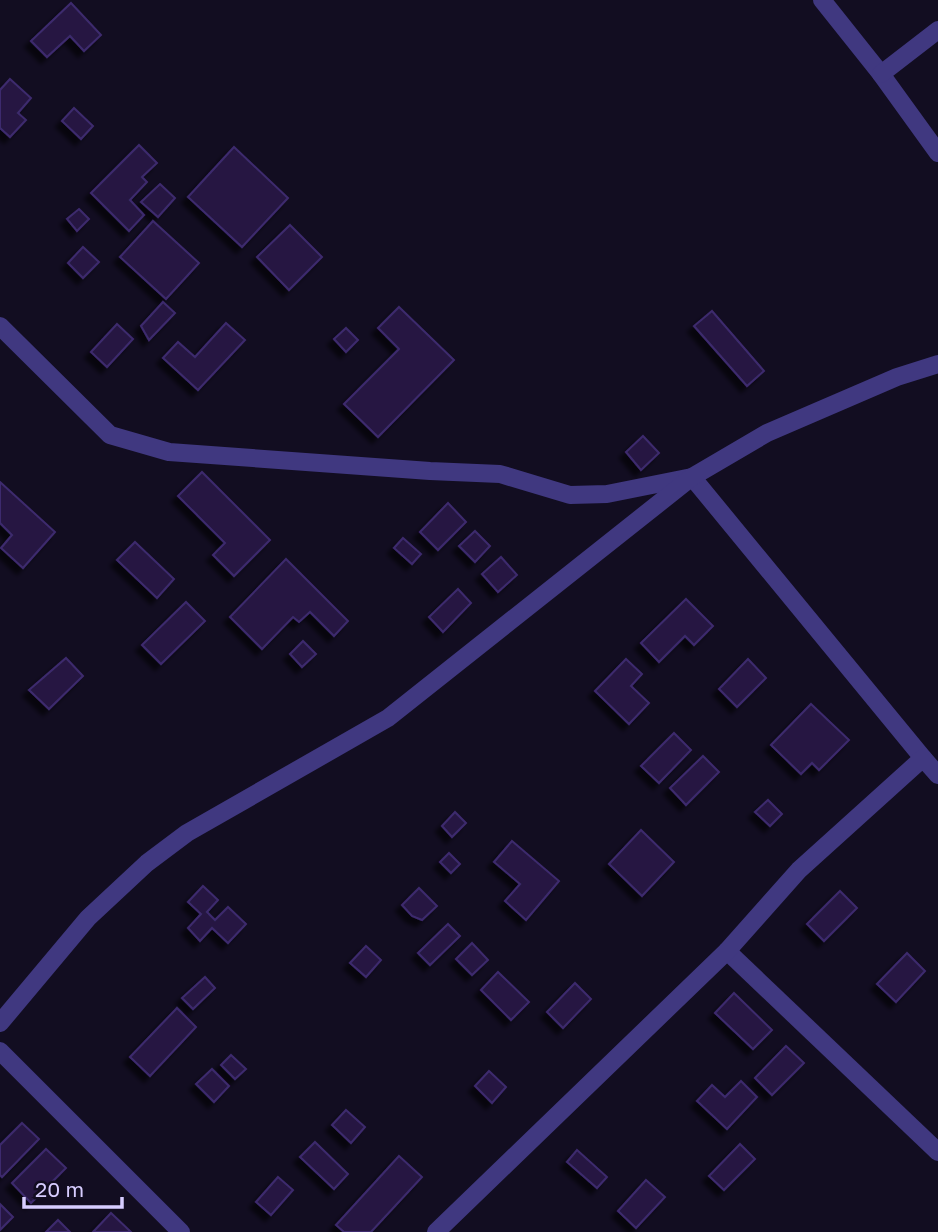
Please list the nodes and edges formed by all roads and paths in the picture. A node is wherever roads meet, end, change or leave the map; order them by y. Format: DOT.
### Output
graph roads {
  1 [pos="822,0"];
  2 [pos="938,30"];
  3 [pos="881,74"];
  4 [pos="938,153"];
  5 [pos="0,326"];
  6 [pos="938,364"];
  7 [pos="692,477"];
  8 [pos="923,758"];
  9 [pos="938,775"];
  10 [pos="727,951"];
  11 [pos="0,1023"];
  12 [pos="0,1051"];
  13 [pos="938,1152"];
  14 [pos="181,1232"];
  15 [pos="436,1232"];
  1 -- 3 [label="street"];
  2 -- 3 [label="street"];
  3 -- 4 [label="street"];
  5 -- 7 [label="street"];
  6 -- 7 [label="street"];
  7 -- 8 [label="street"];
  7 -- 11 [label="street"];
  8 -- 9 [label="street"];
  8 -- 10 [label="street"];
  10 -- 13 [label="street"];
  10 -- 15 [label="street"];
  12 -- 14 [label="street"];
}
